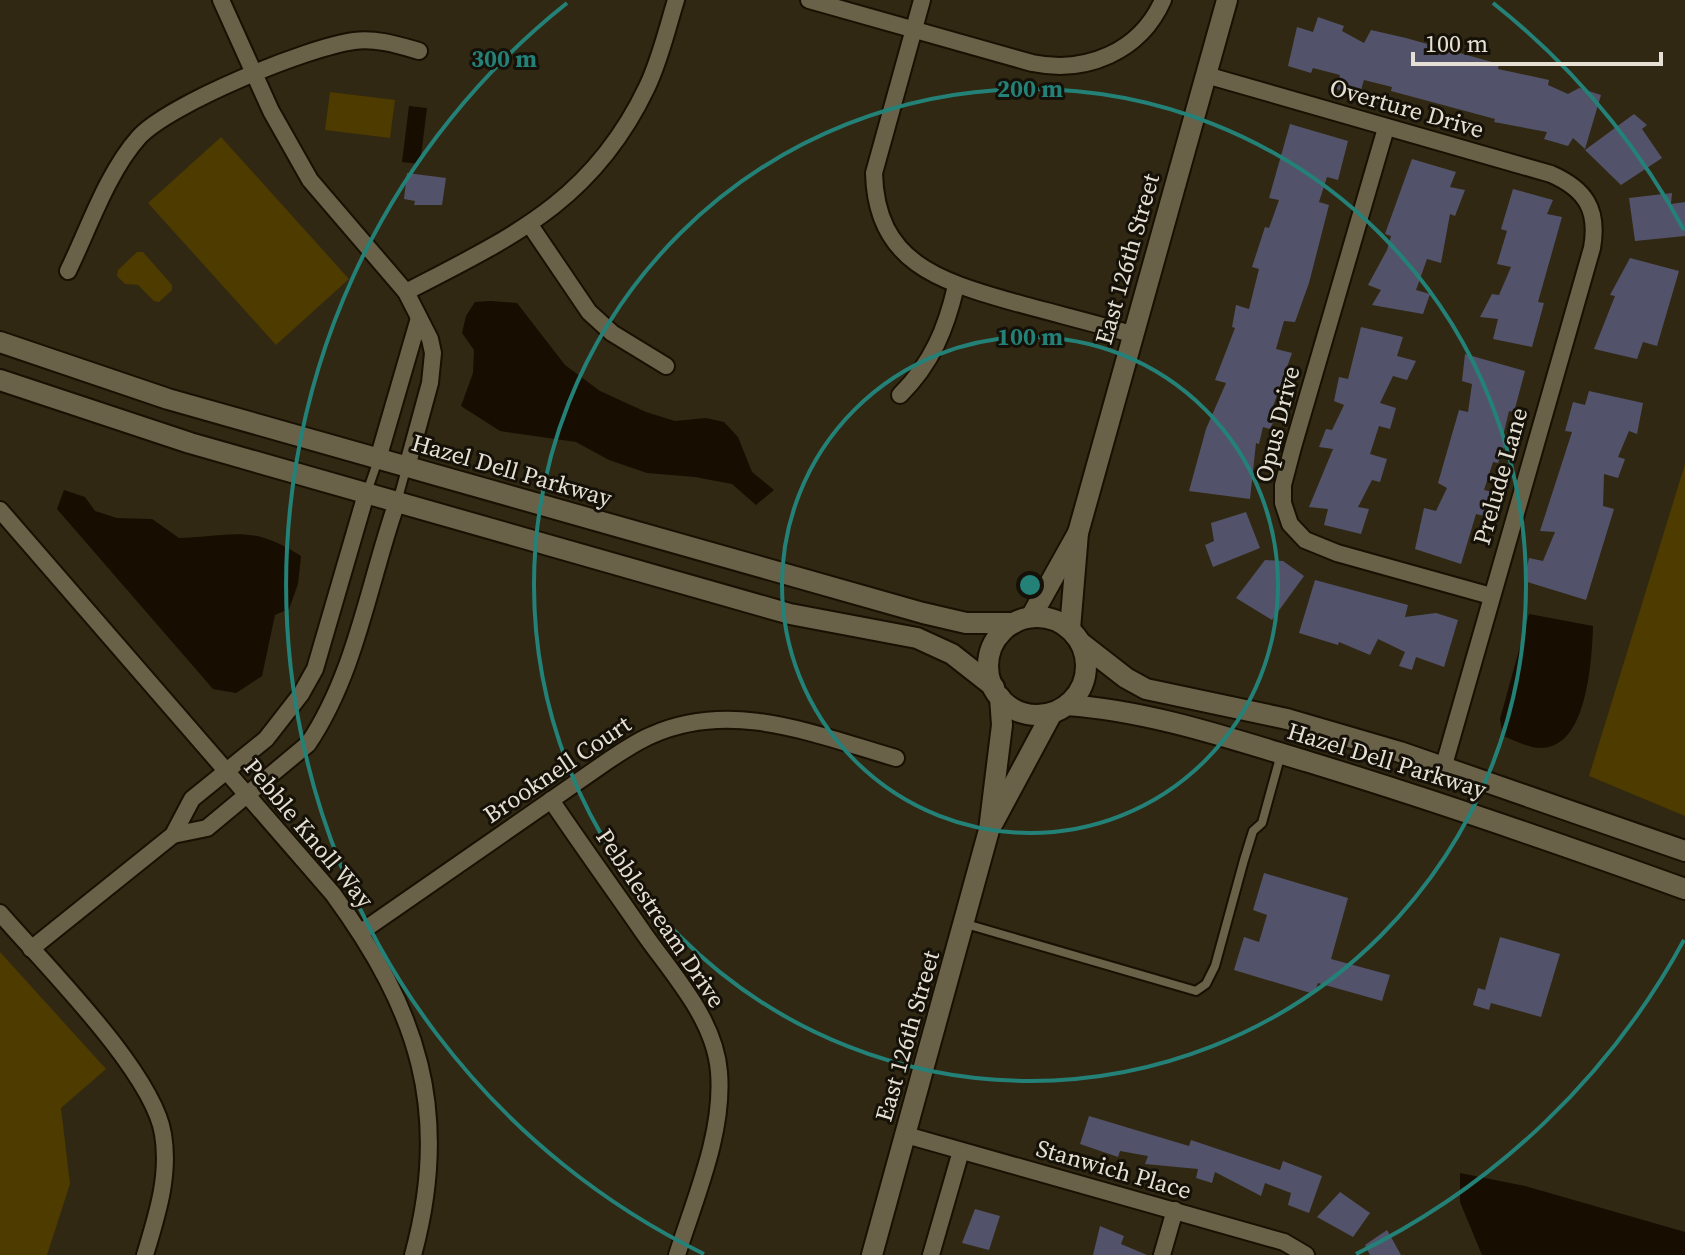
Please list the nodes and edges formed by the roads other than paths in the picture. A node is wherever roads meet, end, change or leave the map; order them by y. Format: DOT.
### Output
graph roads {
  1 [pos="221,0"];
  2 [pos="676,0"];
  3 [pos="809,0"];
  4 [pos="922,0"];
  5 [pos="1163,0"];
  6 [pos="1227,0"];
  7 [pos="913,29"];
  8 [pos="419,51"];
  9 [pos="256,74"];
  10 [pos="1206,75"];
  11 [pos="1386,128"];
  12 [pos="1588,200"];
  13 [pos="530,225"];
  14 [pos="68,271"];
  15 [pos="956,286"];
  16 [pos="406,292"];
  17 [pos="419,318"];
  18 [pos="1132,334"];
  19 [pos="0,342"];
  20 [pos="666,366"];
  21 [pos="0,380"];
  22 [pos="900,395"];
  23 [pos="378,459"];
  24 [pos="407,467"];
  25 [pos="366,494"];
  26 [pos="397,502"];
  27 [pos="0,510"];
  28 [pos="1078,533"];
  29 [pos="1491,596"];
  30 [pos="1022,620"];
  31 [pos="1075,636"];
  32 [pos="997,692"];
  33 [pos="1059,709"];
  34 [pos="1281,754"];
  35 [pos="896,758"];
  36 [pos="1444,765"];
  37 [pos="224,769"];
  38 [pos="246,796"];
  39 [pos="551,800"];
  40 [pos="989,830"];
  41 [pos="173,835"];
  42 [pos="1685,851"];
  43 [pos="1685,889"];
  44 [pos="0,913"];
  45 [pos="966,924"];
  46 [pos="361,932"];
  47 [pos="31,949"];
  48 [pos="906,1135"];
  49 [pos="961,1151"];
  50 [pos="1175,1210"];
  51 [pos="145,1255"];
  52 [pos="413,1255"];
  53 [pos="677,1255"];
  54 [pos="872,1255"];
  55 [pos="931,1255"];
  56 [pos="1162,1255"];
  57 [pos="1306,1255"];
  1 -- 9 [label="street"];
  2 -- 13 [label="street"];
  3 -- 7 [label="street"];
  4 -- 7 [label="street"];
  5 -- 7 [label="street"];
  6 -- 10 [label="main road, East 126th Street"];
  7 -- 15 [label="street"];
  8 -- 9 [label="street"];
  9 -- 14 [label="street"];
  9 -- 16 [label="street"];
  10 -- 11 [label="street, Overture Drive"];
  10 -- 18 [label="main road, East 126th Street"];
  11 -- 12 [label="street, Overture Drive"];
  11 -- 29 [label="street, Opus Drive"];
  12 -- 29 [label="street, Prelude Lane"];
  13 -- 16 [label="street"];
  13 -- 20 [label="street"];
  15 -- 18 [label="street"];
  15 -- 22 [label="street"];
  16 -- 17 [label="street"];
  17 -- 23 [label="street"];
  17 -- 24 [label="street"];
  18 -- 28 [label="main road, East 126th Street"];
  19 -- 23 [label="main road, Hazel Dell Parkway"];
  21 -- 25 [label="main road"];
  23 -- 24 [label="main road, Hazel Dell Parkway"];
  23 -- 25 [label="lane"];
  24 -- 26 [label="lane"];
  24 -- 30 [label="main road, Hazel Dell Parkway"];
  25 -- 26 [label="main road"];
  25 -- 37 [label="street"];
  26 -- 32 [label="main road"];
  26 -- 38 [label="street"];
  27 -- 37 [label="street, Pebble Knoll Way"];
  28 -- 30 [label="main road, East 126th Street"];
  28 -- 31 [label="main road, East 126th Street"];
  29 -- 36 [label="street, Prelude Lane"];
  30 -- 31 [label="main road"];
  30 -- 32 [label="main road"];
  31 -- 33 [label="main road"];
  31 -- 36 [label="main road, Hazel Dell Parkway"];
  32 -- 33 [label="main road"];
  32 -- 40 [label="main road, East 126th Street"];
  33 -- 34 [label="main road, Hazel Dell Parkway"];
  33 -- 40 [label="main road, East 126th Street"];
  34 -- 43 [label="main road, Hazel Dell Parkway"];
  34 -- 45 [label="lane"];
  35 -- 39 [label="street, Brooknell Court"];
  36 -- 42 [label="main road, Hazel Dell Parkway"];
  37 -- 38 [label="street, Pebble Knoll Way"];
  37 -- 41 [label="street"];
  38 -- 41 [label="street"];
  38 -- 46 [label="street, Pebble Knoll Way"];
  39 -- 46 [label="street, Brooknell Court"];
  39 -- 53 [label="street, Pebblestream Drive"];
  40 -- 45 [label="main road, East 126th Street"];
  41 -- 47 [label="street"];
  44 -- 47 [label="street"];
  45 -- 48 [label="main road, East 126th Street"];
  46 -- 52 [label="street, Pebble Knoll Way"];
  47 -- 51 [label="street"];
  48 -- 49 [label="street, Stanwich Place"];
  48 -- 54 [label="main road, East 126th Street"];
  49 -- 50 [label="street, Stanwich Place"];
  49 -- 55 [label="street"];
  50 -- 56 [label="street"];
  50 -- 57 [label="street, Stanwich Place"];
}
